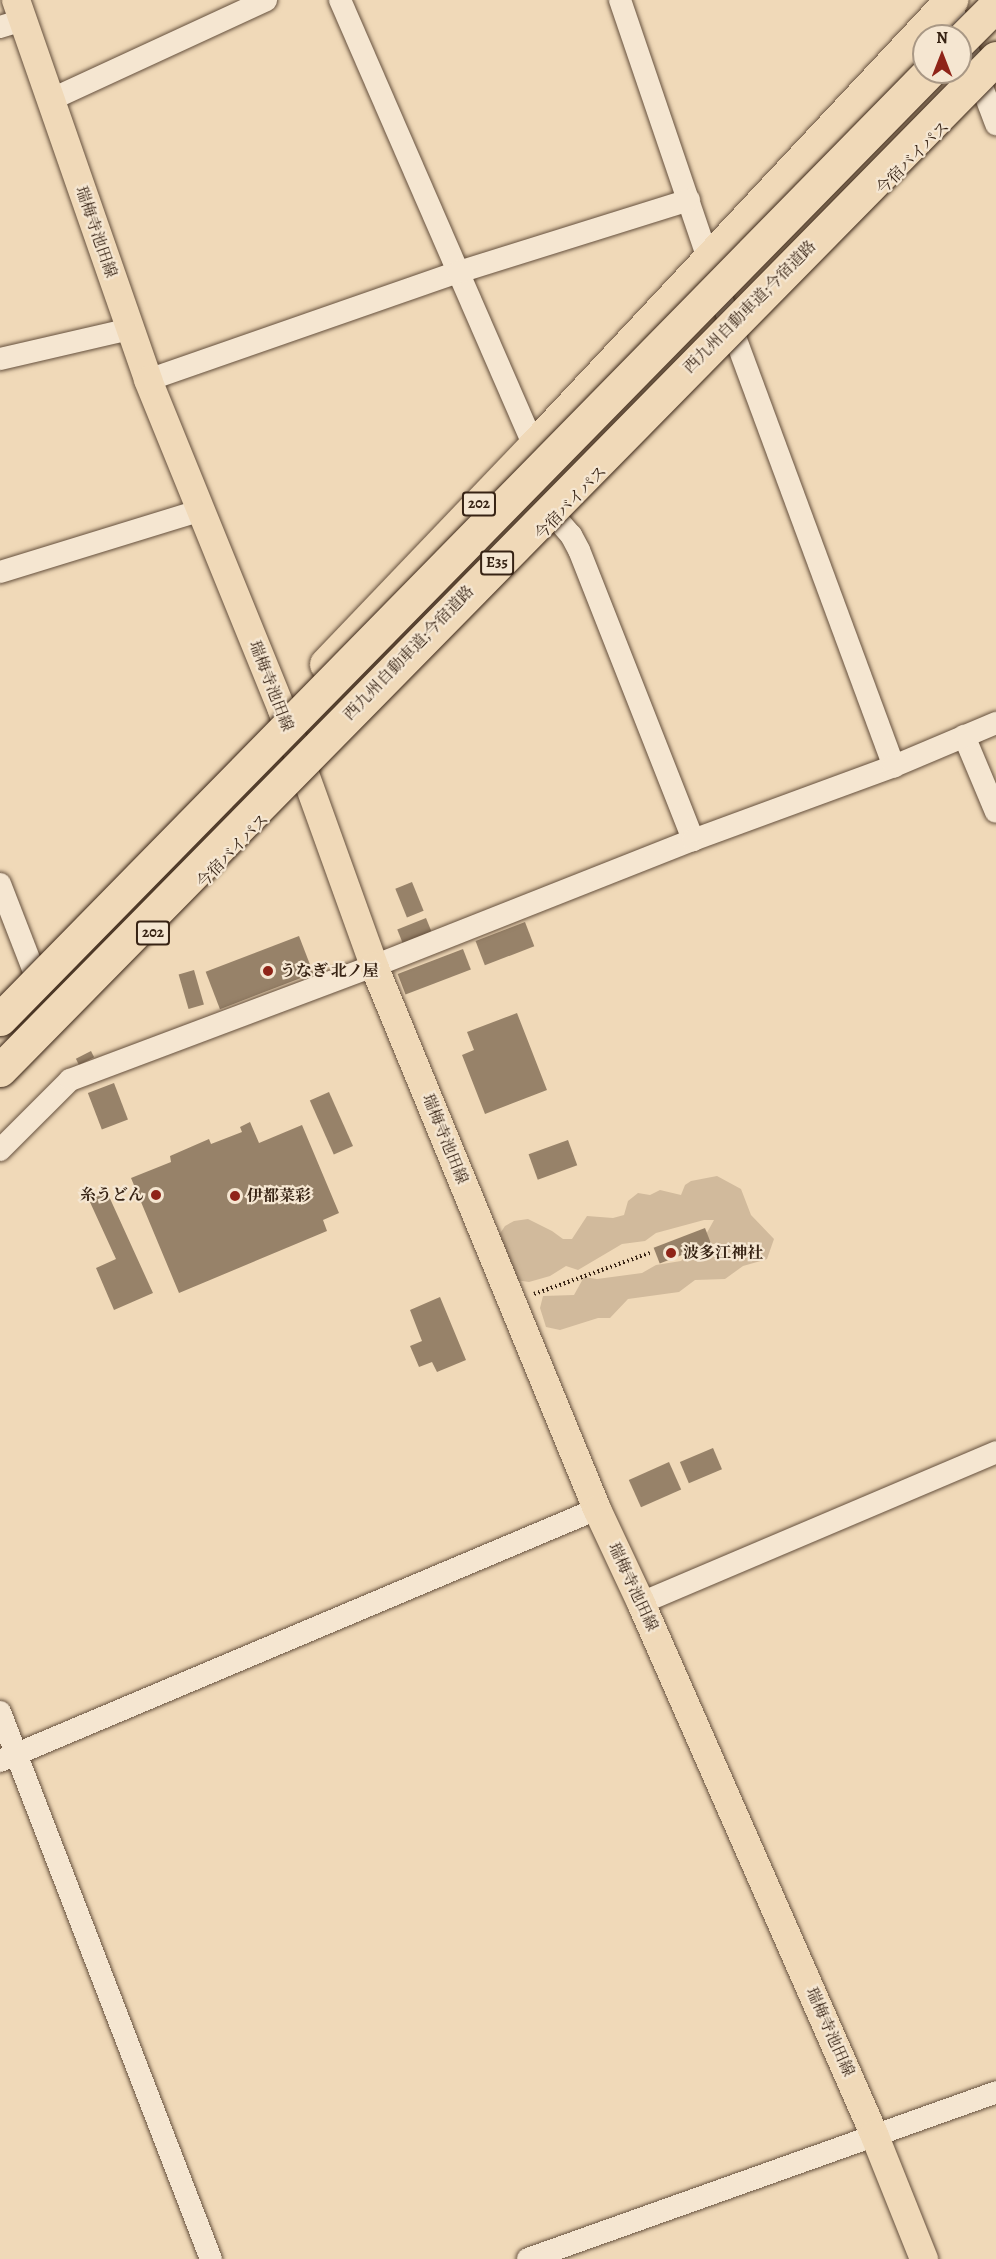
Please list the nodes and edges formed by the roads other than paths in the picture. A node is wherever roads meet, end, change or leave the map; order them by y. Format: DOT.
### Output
graph roads {
  1 [pos="266,0"];
  2 [pos="340,0"];
  3 [pos="620,0"];
  4 [pos="950,0"];
  5 [pos="996,5"];
  6 [pos="13,16"];
  7 [pos="972,29"];
  8 [pos="996,58"];
  9 [pos="989,81"];
  10 [pos="917,84"];
  11 [pos="50,100"];
  12 [pos="996,124"];
  13 [pos="689,200"];
  14 [pos="707,260"];
  15 [pos="459,272"];
  16 [pos="130,329"];
  17 [pos="735,337"];
  18 [pos="0,359"];
  19 [pos="148,380"];
  20 [pos="534,446"];
  21 [pos="202,510"];
  22 [pos="556,518"];
  23 [pos="0,572"];
  24 [pos="282,710"];
  25 [pos="996,723"];
  26 [pos="964,736"];
  27 [pos="894,766"];
  28 [pos="306,776"];
  29 [pos="996,812"];
  30 [pos="693,840"];
  31 [pos="0,884"];
  32 [pos="374,966"];
  33 [pos="33,969"];
  34 [pos="0,1002"];
  35 [pos="0,1019"];
  36 [pos="0,1070"];
  37 [pos="0,1090"];
  38 [pos="0,1150"];
  39 [pos="996,1452"];
  40 [pos="597,1509"];
  41 [pos="641,1603"];
  42 [pos="0,1712"];
  43 [pos="8,1757"];
  44 [pos="996,2092"];
  45 [pos="874,2134"];
  46 [pos="563,2253"];
  47 [pos="211,2259"];
  48 [pos="528,2259"];
  49 [pos="924,2259"];
  1 -- 11 [label="street"];
  2 -- 15 [label="street"];
  3 -- 13 [label="street"];
  4 -- 9 [label="street"];
  4 -- 14 [label="highway, 202"];
  5 -- 7 [label="highway, bridge"];
  6 -- 11 [label="main road, 瑞梅寺池田線"];
  8 -- 36 [label="highway, 西九州自動車道;今宿道路 / E35, bridge"];
  9 -- 12 [label="street"];
  9 -- 17 [label="highway, 今宿バイパス / 202"];
  10 -- 35 [label="highway, E35, bridge"];
  11 -- 16 [label="main road, 瑞梅寺池田線"];
  13 -- 14 [label="street"];
  13 -- 15 [label="street"];
  14 -- 17 [label="street"];
  14 -- 20 [label="highway, 202"];
  15 -- 19 [label="street"];
  15 -- 20 [label="street"];
  16 -- 18 [label="street"];
  16 -- 19 [label="main road, 瑞梅寺池田線"];
  17 -- 22 [label="highway, 今宿バイパス / 202"];
  17 -- 27 [label="street"];
  19 -- 21 [label="main road, 瑞梅寺池田線"];
  20 -- 24 [label="highway, 202"];
  21 -- 23 [label="street"];
  21 -- 24 [label="main road, 瑞梅寺池田線"];
  22 -- 28 [label="highway, 今宿バイパス / 202"];
  22 -- 30 [label="street"];
  24 -- 28 [label="main road, 瑞梅寺池田線"];
  24 -- 33 [label="highway, 202"];
  25 -- 26 [label="street"];
  26 -- 27 [label="street"];
  26 -- 29 [label="street"];
  27 -- 30 [label="street"];
  28 -- 32 [label="main road, 瑞梅寺池田線"];
  28 -- 37 [label="highway, 今宿バイパス / 202"];
  30 -- 32 [label="street"];
  31 -- 33 [label="street"];
  32 -- 38 [label="street"];
  32 -- 40 [label="main road, 瑞梅寺池田線"];
  33 -- 34 [label="highway, 202"];
  39 -- 41 [label="street"];
  40 -- 41 [label="main road, 瑞梅寺池田線"];
  40 -- 43 [label="street"];
  41 -- 45 [label="main road, 瑞梅寺池田線"];
  42 -- 43 [label="street"];
  43 -- 47 [label="street"];
  44 -- 45 [label="street"];
  45 -- 46 [label="street"];
  45 -- 49 [label="main road, 瑞梅寺池田線"];
  46 -- 48 [label="street"];
}
